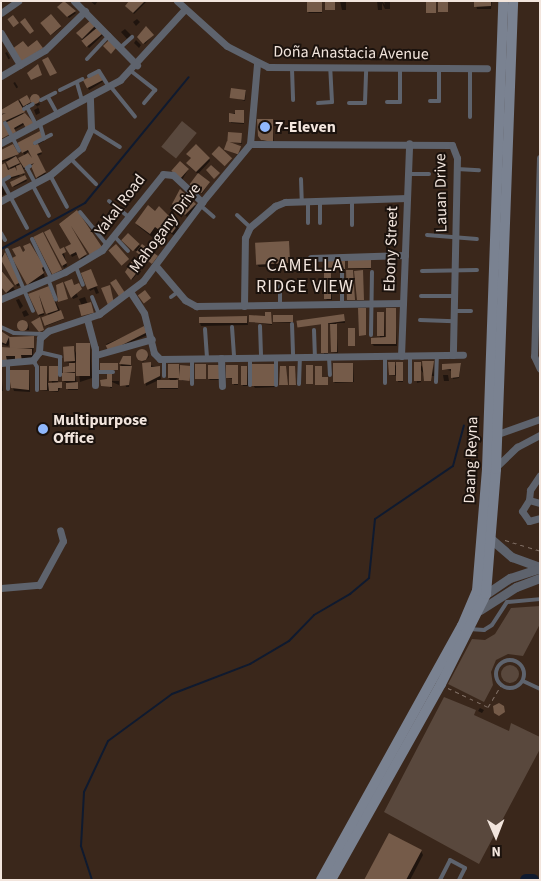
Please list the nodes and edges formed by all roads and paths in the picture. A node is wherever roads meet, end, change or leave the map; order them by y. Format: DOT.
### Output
graph roads {
  1 [pos="18,1"];
  2 [pos="74,1"];
  3 [pos="177,1"];
  4 [pos="502,1"];
  5 [pos="513,1"];
  6 [pos="185,10"];
  7 [pos="85,11"];
  8 [pos="1,13"];
  9 [pos="1,34"];
  10 [pos="110,34"];
  11 [pos="132,38"];
  12 [pos="121,47"];
  13 [pos="87,58"];
  14 [pos="257,64"];
  15 [pos="505,64"];
  16 [pos="20,65"];
  17 [pos="137,65"];
  18 [pos="366,68"];
  19 [pos="400,68"];
  20 [pos="439,68"];
  21 [pos="470,68"];
  22 [pos="487,68"];
  23 [pos="292,69"];
  24 [pos="330,69"];
  25 [pos="131,71"];
  26 [pos="1,76"];
  27 [pos="89,76"];
  28 [pos="83,79"];
  29 [pos="77,83"];
  30 [pos="110,87"];
  31 [pos="48,97"];
  32 [pos="41,100"];
  33 [pos="86,100"];
  34 [pos="293,100"];
  35 [pos="430,101"];
  36 [pos="387,102"];
  37 [pos="144,103"];
  38 [pos="318,103"];
  39 [pos="349,103"];
  40 [pos="33,104"];
  41 [pos="58,116"];
  42 [pos="470,116"];
  43 [pos="135,117"];
  44 [pos="5,123"];
  45 [pos="38,125"];
  46 [pos="91,129"];
  47 [pos="50,135"];
  48 [pos="12,138"];
  49 [pos="44,138"];
  50 [pos="1,143"];
  51 [pos="35,143"];
  52 [pos="409,143"];
  53 [pos="250,144"];
  54 [pos="120,147"];
  55 [pos="19,151"];
  56 [pos="540,158"];
  57 [pos="72,160"];
  58 [pos="30,166"];
  59 [pos="457,169"];
  60 [pos="479,170"];
  61 [pos="408,174"];
  62 [pos="429,174"];
  63 [pos="50,175"];
  64 [pos="9,177"];
  65 [pos="301,179"];
  66 [pos="34,184"];
  67 [pos="96,184"];
  68 [pos="10,196"];
  69 [pos="407,198"];
  70 [pos="1,200"];
  71 [pos="352,200"];
  72 [pos="109,201"];
  73 [pos="320,201"];
  74 [pos="305,202"];
  75 [pos="201,203"];
  76 [pos="67,207"];
  77 [pos="80,212"];
  78 [pos="237,215"];
  79 [pos="49,216"];
  80 [pos="129,217"];
  81 [pos="214,217"];
  82 [pos="539,218"];
  83 [pos="320,223"];
  84 [pos="308,224"];
  85 [pos="352,225"];
  86 [pos="250,227"];
  87 [pos="27,228"];
  88 [pos="1,233"];
  89 [pos="427,235"];
  90 [pos="115,237"];
  91 [pos="455,238"];
  92 [pos="32,239"];
  93 [pos="5,240"];
  94 [pos="477,240"];
  95 [pos="107,246"];
  96 [pos="7,250"];
  97 [pos="128,251"];
  98 [pos="405,255"];
  99 [pos="311,258"];
  100 [pos="156,266"];
  101 [pos="76,267"];
  102 [pos="477,270"];
  103 [pos="422,271"];
  104 [pos="455,271"];
  105 [pos="342,272"];
  106 [pos="372,272"];
  107 [pos="50,279"];
  108 [pos="83,285"];
  109 [pos="280,286"];
  110 [pos="25,287"];
  111 [pos="178,292"];
  112 [pos="130,293"];
  113 [pos="421,296"];
  114 [pos="454,296"];
  115 [pos="92,297"];
  116 [pos="171,297"];
  117 [pos="1,299"];
  118 [pos="56,300"];
  119 [pos="372,303"];
  120 [pos="403,303"];
  121 [pos="342,304"];
  122 [pos="280,305"];
  123 [pos="244,306"];
  124 [pos="537,310"];
  125 [pos="33,311"];
  126 [pos="454,311"];
  127 [pos="471,311"];
  128 [pos="99,314"];
  129 [pos="87,319"];
  130 [pos="420,320"];
  131 [pos="454,321"];
  132 [pos="292,324"];
  133 [pos="260,326"];
  134 [pos="1,327"];
  135 [pos="232,327"];
  136 [pos="205,329"];
  137 [pos="314,330"];
  138 [pos="43,334"];
  139 [pos="371,335"];
  140 [pos="152,339"];
  141 [pos="39,352"];
  142 [pos="96,355"];
  143 [pos="437,355"];
  144 [pos="453,355"];
  145 [pos="463,355"];
  146 [pos="385,356"];
  147 [pos="401,356"];
  148 [pos="410,356"];
  149 [pos="297,357"];
  150 [pos="315,357"];
  151 [pos="329,357"];
  152 [pos="221,358"];
  153 [pos="234,358"];
  154 [pos="250,358"];
  155 [pos="261,358"];
  156 [pos="276,358"];
  157 [pos="164,359"];
  158 [pos="192,359"];
  159 [pos="207,359"];
  160 [pos="33,360"];
  161 [pos="4,363"];
  162 [pos="540,370"];
  163 [pos="95,372"];
  164 [pos="113,372"];
  165 [pos="60,375"];
  166 [pos="330,375"];
  167 [pos="164,376"];
  168 [pos="410,382"];
  169 [pos="436,382"];
  170 [pos="385,383"];
  171 [pos="192,384"];
  172 [pos="250,384"];
  173 [pos="299,384"];
  174 [pos="95,385"];
  175 [pos="276,385"];
  176 [pos="222,386"];
  177 [pos="8,389"];
  178 [pos="37,390"];
  179 [pos="540,419"];
  180 [pos="492,435"];
  181 [pos="540,435"];
  182 [pos="491,469"];
  183 [pos="540,475"];
  184 [pos="529,500"];
  185 [pos="540,503"];
  186 [pos="540,518"];
  187 [pos="60,530"];
  188 [pos="491,537"];
  189 [pos="540,551"];
  190 [pos="540,567"];
  191 [pos="540,578"];
  192 [pos="1,588"];
  193 [pos="481,593"];
  194 [pos="540,599"];
  195 [pos="476,608"];
  196 [pos="466,628"];
  197 [pos="523,681"];
  198 [pos="441,684"];
  199 [pos="500,685"];
  200 [pos="540,689"];
  201 [pos="354,830"];
  202 [pos="321,880"];
  203 [pos="331,880"];
  204 [pos="440,880"];
  205 [pos="459,880"];
  1 -- 8 [label="street"];
  2 -- 7 [label="street"];
  3 -- 6 [label="street, Doña Anastacia Avenue"];
  4 -- 15 [label="main road, Daang Reyna"];
  5 -- 15 [label="main road, Daang Reyna"];
  6 -- 14 [label="street, Doña Anastacia Avenue"];
  6 -- 17 [label="street"];
  7 -- 10 [label="street"];
  7 -- 16 [label="street"];
  9 -- 16 [label="street"];
  10 -- 12 [label="street"];
  10 -- 13 [label="lane"];
  11 -- 12 [label="lane"];
  12 -- 17 [label="street"];
  14 -- 23 [label="street, Doña Anastacia Avenue"];
  14 -- 53 [label="street"];
  15 -- 180 [label="main road, Daang Reyna"];
  16 -- 26 [label="street"];
  17 -- 25 [label="street"];
  18 -- 19 [label="street, Doña Anastacia Avenue"];
  18 -- 24 [label="street, Doña Anastacia Avenue"];
  18 -- 39 [label="lane"];
  19 -- 20 [label="street, Doña Anastacia Avenue"];
  19 -- 36 [label="lane"];
  20 -- 21 [label="street, Doña Anastacia Avenue"];
  20 -- 35 [label="lane"];
  21 -- 22 [label="street, Doña Anastacia Avenue"];
  21 -- 42 [label="lane"];
  23 -- 24 [label="street, Doña Anastacia Avenue"];
  23 -- 34 [label="lane"];
  24 -- 38 [label="lane"];
  25 -- 30 [label="street"];
  25 -- 37 [label="lane"];
  27 -- 30 [label="lane"];
  28 -- 29 [label="lane"];
  29 -- 31 [label="lane"];
  29 -- 33 [label="lane"];
  30 -- 33 [label="street"];
  30 -- 43 [label="lane"];
  31 -- 32 [label="lane"];
  31 -- 41 [label="lane"];
  33 -- 41 [label="street"];
  33 -- 46 [label="street"];
  40 -- 45 [label="lane"];
  41 -- 45 [label="street"];
  44 -- 48 [label="lane"];
  45 -- 48 [label="street"];
  45 -- 49 [label="lane"];
  46 -- 54 [label="lane"];
  46 -- 57 [label="street"];
  47 -- 49 [label="lane"];
  48 -- 50 [label="street"];
  48 -- 55 [label="lane"];
  49 -- 51 [label="lane"];
  52 -- 53 [label="street, Lauan Drive"];
  52 -- 59 [label="street, Lauan Drive"];
  52 -- 61 [label="street, Ebony Street"];
  53 -- 75 [label="street, Mahogany Drive"];
  56 -- 82 [label="street"];
  57 -- 63 [label="street"];
  57 -- 67 [label="lane"];
  58 -- 66 [label="lane"];
  59 -- 60 [label="lane"];
  59 -- 91 [label="street, Lauan Drive"];
  61 -- 62 [label="lane"];
  61 -- 69 [label="street, Ebony Street"];
  63 -- 66 [label="street"];
  63 -- 76 [label="lane"];
  64 -- 68 [label="lane"];
  65 -- 74 [label="lane"];
  66 -- 68 [label="street"];
  66 -- 79 [label="lane"];
  68 -- 70 [label="street"];
  68 -- 87 [label="lane"];
  69 -- 71 [label="street"];
  69 -- 98 [label="street, Ebony Street"];
  71 -- 73 [label="street"];
  71 -- 85 [label="lane"];
  72 -- 80 [label="lane"];
  73 -- 74 [label="street"];
  73 -- 83 [label="lane"];
  74 -- 84 [label="lane"];
  74 -- 86 [label="street"];
  75 -- 80 [label="street, Yakal Road"];
  75 -- 81 [label="lane"];
  75 -- 100 [label="street, Mahogany Drive"];
  77 -- 95 [label="lane"];
  78 -- 86 [label="lane"];
  80 -- 90 [label="street, Yakal Road"];
  82 -- 124 [label="street"];
  86 -- 123 [label="street"];
  88 -- 93 [label="lane"];
  89 -- 91 [label="lane"];
  90 -- 95 [label="street, Yakal Road"];
  90 -- 97 [label="lane"];
  91 -- 94 [label="lane"];
  91 -- 104 [label="street, Lauan Drive"];
  92 -- 107 [label="lane"];
  95 -- 101 [label="street, Yakal Road"];
  96 -- 110 [label="lane"];
  98 -- 99 [label="street"];
  98 -- 120 [label="street, Ebony Street"];
  100 -- 111 [label="street"];
  100 -- 112 [label="street, Mahogany Drive"];
  101 -- 107 [label="street, Yakal Road"];
  101 -- 108 [label="lane"];
  102 -- 104 [label="lane"];
  103 -- 104 [label="lane"];
  104 -- 114 [label="street, Lauan Drive"];
  105 -- 121 [label="lane"];
  106 -- 119 [label="lane"];
  107 -- 110 [label="street, Yakal Road"];
  107 -- 118 [label="lane"];
  109 -- 122 [label="lane"];
  110 -- 117 [label="street, Yakal Road"];
  110 -- 125 [label="lane"];
  111 -- 116 [label="lane"];
  111 -- 123 [label="street"];
  112 -- 128 [label="street, Mahogany Drive"];
  112 -- 140 [label="street"];
  113 -- 114 [label="lane"];
  114 -- 126 [label="street, Lauan Drive"];
  115 -- 128 [label="lane"];
  119 -- 120 [label="street"];
  119 -- 121 [label="street"];
  119 -- 139 [label="lane"];
  120 -- 147 [label="street, Ebony Street"];
  121 -- 122 [label="street"];
  122 -- 123 [label="street"];
  124 -- 162 [label="street"];
  126 -- 127 [label="lane"];
  126 -- 131 [label="street, Lauan Drive"];
  128 -- 129 [label="street, Mahogany Drive"];
  129 -- 138 [label="street, Mahogany Drive"];
  129 -- 142 [label="street"];
  130 -- 131 [label="lane"];
  131 -- 144 [label="street, Lauan Drive"];
  132 -- 149 [label="lane"];
  133 -- 155 [label="lane"];
  134 -- 138 [label="lane"];
  135 -- 153 [label="lane"];
  136 -- 159 [label="lane"];
  137 -- 150 [label="lane"];
  138 -- 141 [label="street"];
  140 -- 142 [label="street"];
  140 -- 157 [label="street"];
  141 -- 160 [label="street"];
  141 -- 165 [label="lane"];
  142 -- 163 [label="street"];
  143 -- 144 [label="street"];
  143 -- 148 [label="street"];
  143 -- 169 [label="lane"];
  144 -- 145 [label="street"];
  146 -- 147 [label="street"];
  146 -- 151 [label="street"];
  146 -- 170 [label="lane"];
  147 -- 148 [label="street"];
  148 -- 168 [label="lane"];
  149 -- 150 [label="street"];
  149 -- 156 [label="street"];
  149 -- 173 [label="lane"];
  150 -- 151 [label="street"];
  151 -- 166 [label="lane"];
  152 -- 153 [label="street"];
  152 -- 159 [label="street"];
  152 -- 176 [label="street"];
  153 -- 154 [label="street"];
  154 -- 155 [label="street"];
  154 -- 172 [label="lane"];
  155 -- 156 [label="street"];
  156 -- 175 [label="lane"];
  157 -- 158 [label="street"];
  157 -- 167 [label="lane"];
  158 -- 159 [label="street"];
  158 -- 171 [label="lane"];
  160 -- 161 [label="street"];
  160 -- 178 [label="lane"];
  161 -- 177 [label="lane"];
  163 -- 164 [label="lane"];
  163 -- 174 [label="street"];
  179 -- 180 [label="street"];
  180 -- 182 [label="main road, Daang Reyna"];
  181 -- 182 [label="street"];
  182 -- 188 [label="main road, Daang Reyna"];
  182 -- 193 [label="main road, Daang Reyna"];
  183 -- 184 [label="street"];
  184 -- 185 [label="street"];
  184 -- 186 [label="street"];
  187 -- 192 [label="street"];
  188 -- 189 [label="path"];
  188 -- 190 [label="street"];
  188 -- 193 [label="main road, Daang Reyna"];
  190 -- 193 [label="street"];
  191 -- 195 [label="street"];
  193 -- 195 [label="main road, Daang Reyna"];
  194 -- 196 [label="lane"];
  195 -- 196 [label="main road, Daang Reyna"];
  196 -- 198 [label="main road, Daang Reyna"];
  196 -- 201 [label="main road, Daang Reyna"];
  197 -- 199 [label="lane"];
  197 -- 199 [label="lane"];
  197 -- 200 [label="lane"];
  198 -- 199 [label="path"];
  198 -- 201 [label="main road, Daang Reyna"];
  201 -- 202 [label="main road, Daang Reyna"];
  201 -- 203 [label="main road, Daang Reyna"];
  204 -- 205 [label="lane"];
}
